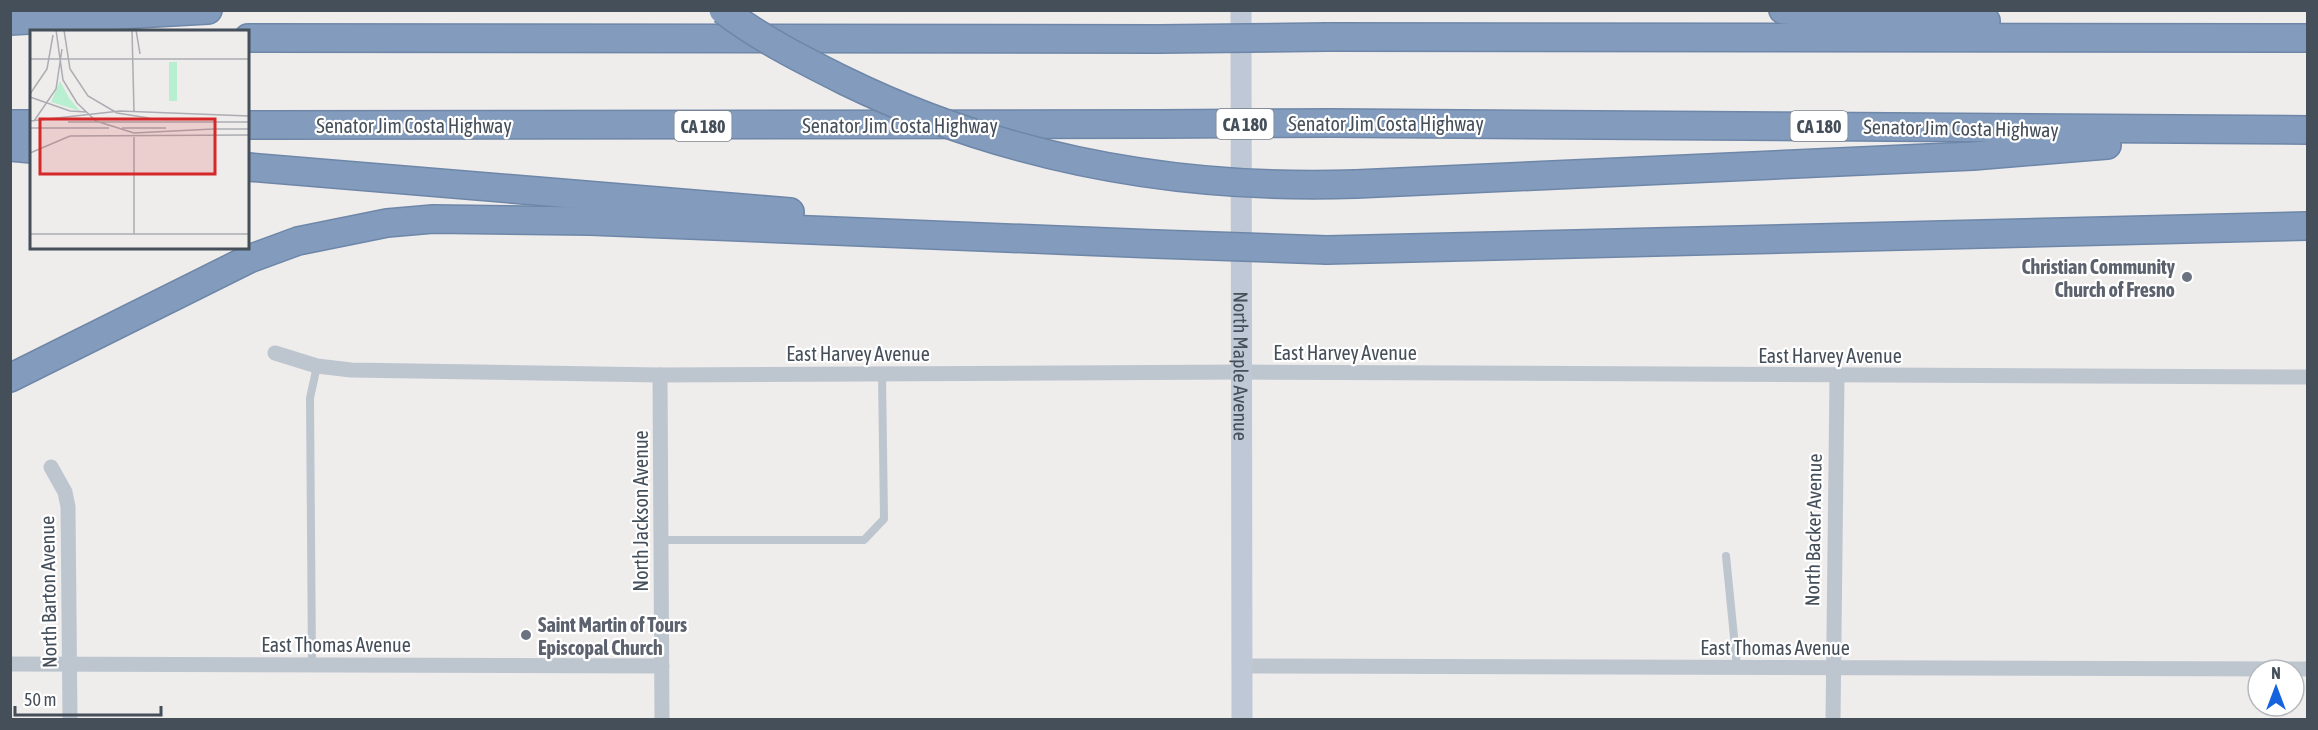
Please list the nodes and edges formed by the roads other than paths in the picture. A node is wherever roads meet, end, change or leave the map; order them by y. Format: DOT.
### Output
graph roads {
  1 [pos="208,10"];
  2 [pos="723,10"];
  3 [pos="1241,10"];
  4 [pos="1783,10"];
  5 [pos="10,21"];
  6 [pos="10,37"];
  7 [pos="30,37"];
  8 [pos="249,38"];
  9 [pos="2303,38"];
  10 [pos="10,124"];
  11 [pos="30,124"];
  12 [pos="249,124"];
  13 [pos="2303,129"];
  14 [pos="10,147"];
  15 [pos="30,149"];
  16 [pos="249,167"];
  17 [pos="2306,226"];
  18 [pos="1155,244"];
  19 [pos="275,353"];
  20 [pos="317,366"];
  21 [pos="1242,372"];
  22 [pos="882,374"];
  23 [pos="660,375"];
  24 [pos="1837,377"];
  25 [pos="2307,377"];
  26 [pos="10,378"];
  27 [pos="51,467"];
  28 [pos="661,540"];
  29 [pos="1726,556"];
  30 [pos="10,664"];
  31 [pos="70,664"];
  32 [pos="312,665"];
  33 [pos="662,666"];
  34 [pos="1242,666"];
  35 [pos="1737,667"];
  36 [pos="1832,668"];
  37 [pos="2307,669"];
  38 [pos="70,720"];
  39 [pos="662,720"];
  40 [pos="1242,720"];
  41 [pos="1833,720"];
  1 -- 5 [label="highway"];
  2 -- 13 [label="highway, bridge"];
  3 -- 21 [label="street, North Maple Avenue"];
  4 -- 9 [label="highway"];
  6 -- 7 [label="highway"];
  8 -- 9 [label="highway, bridge"];
  10 -- 11 [label="highway"];
  12 -- 13 [label="highway, Senator Jim Costa Highway / CA 180, bridge"];
  14 -- 15 [label="highway"];
  16 -- 18 [label="highway"];
  17 -- 18 [label="highway, bridge"];
  18 -- 26 [label="highway"];
  19 -- 20 [label="street, East Harvey Avenue"];
  20 -- 23 [label="street, East Harvey Avenue"];
  20 -- 32 [label="lane"];
  21 -- 22 [label="street, East Harvey Avenue"];
  21 -- 24 [label="street, East Harvey Avenue"];
  21 -- 34 [label="street, North Maple Avenue"];
  22 -- 23 [label="street, East Harvey Avenue"];
  22 -- 28 [label="lane"];
  23 -- 28 [label="street, North Jackson Avenue"];
  24 -- 25 [label="street, East Harvey Avenue"];
  24 -- 36 [label="street, North Backer Avenue"];
  27 -- 31 [label="street, North Barton Avenue"];
  28 -- 33 [label="street, North Jackson Avenue"];
  29 -- 35 [label="lane"];
  30 -- 31 [label="street, East Thomas Avenue"];
  31 -- 32 [label="street, East Thomas Avenue"];
  31 -- 38 [label="street, North Barton Avenue"];
  32 -- 33 [label="street, East Thomas Avenue"];
  33 -- 39 [label="street, North Jackson Avenue"];
  34 -- 35 [label="street, East Thomas Avenue"];
  34 -- 40 [label="street, North Maple Avenue"];
  35 -- 36 [label="street, East Thomas Avenue"];
  36 -- 37 [label="street, East Thomas Avenue"];
  36 -- 41 [label="street, North Backer Avenue"];
}
